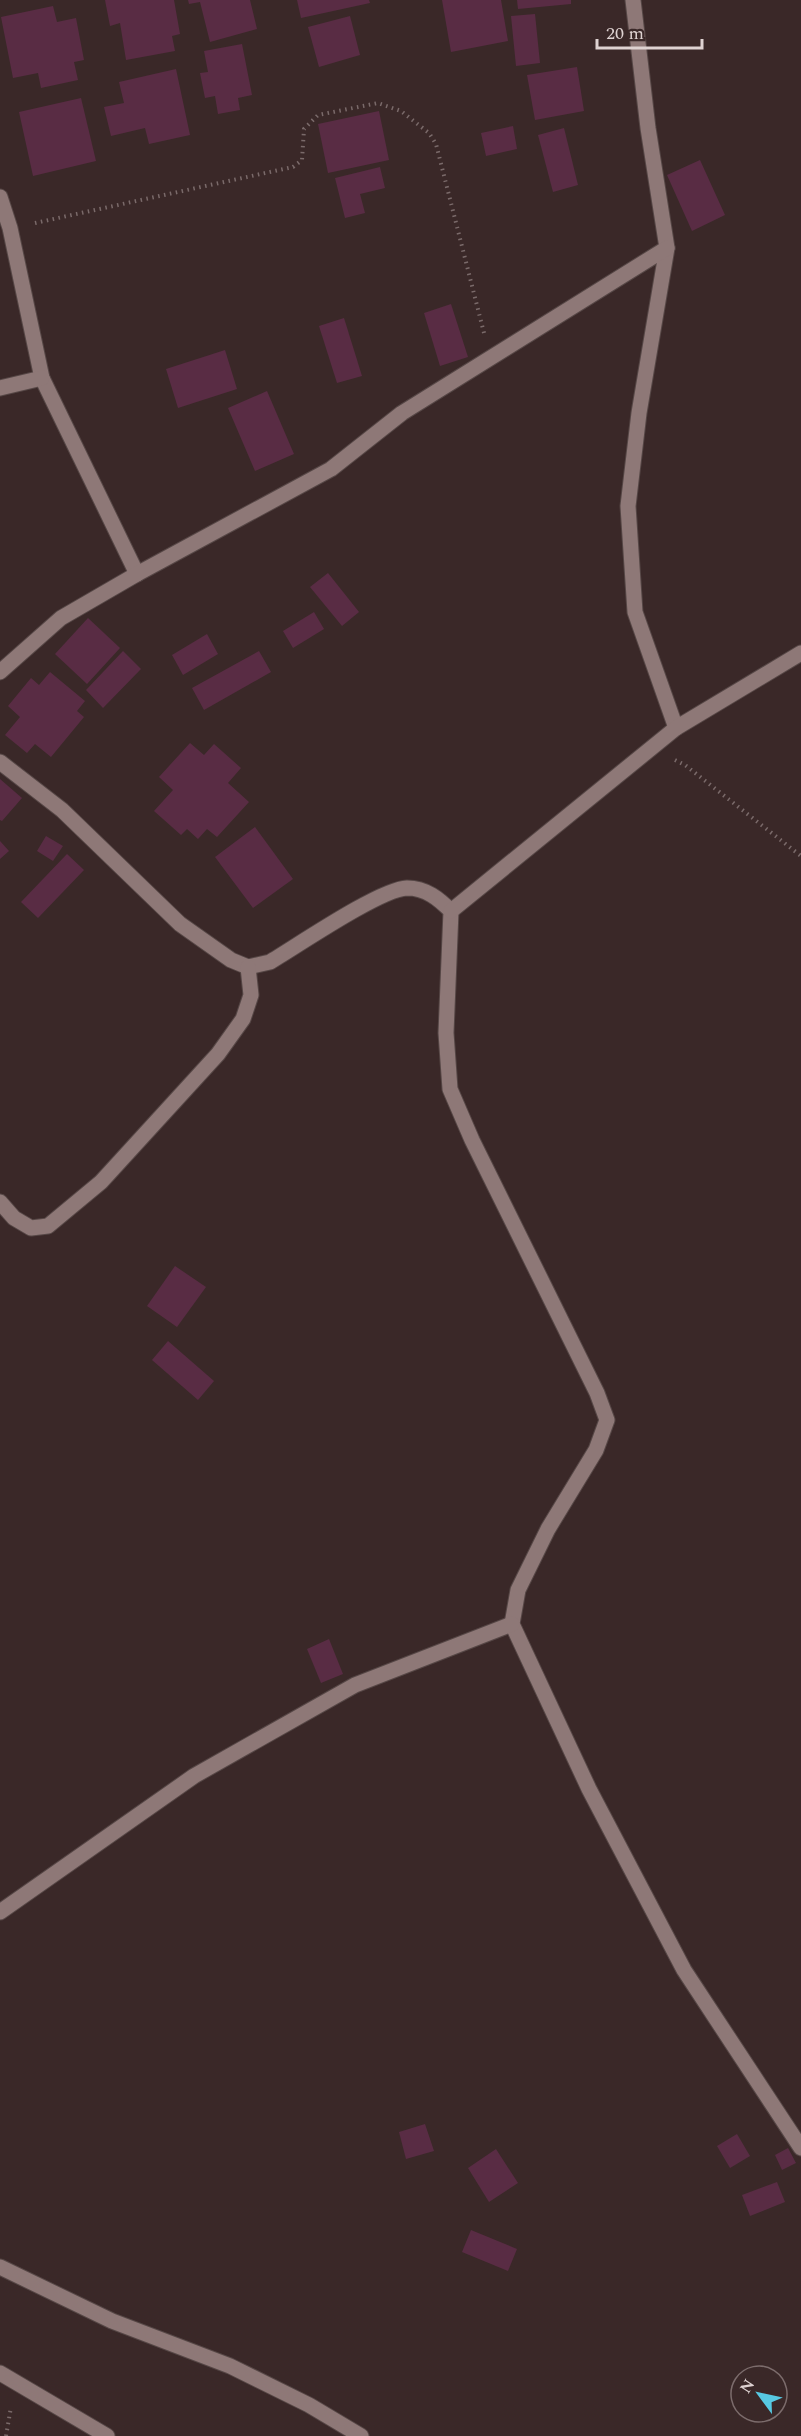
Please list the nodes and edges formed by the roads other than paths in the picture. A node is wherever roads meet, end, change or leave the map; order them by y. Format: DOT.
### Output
graph roads {
  1 [pos="633,0"];
  2 [pos="0,197"];
  3 [pos="667,248"];
  4 [pos="42,378"];
  5 [pos="0,388"];
  6 [pos="137,574"];
  7 [pos="801,653"];
  8 [pos="0,672"];
  9 [pos="676,728"];
  10 [pos="0,762"];
  11 [pos="451,911"];
  12 [pos="248,967"];
  13 [pos="0,1202"];
  14 [pos="512,1624"];
  15 [pos="0,1912"];
  16 [pos="801,2148"];
  17 [pos="0,2267"];
  18 [pos="0,2373"];
  19 [pos="107,2436"];
  20 [pos="361,2436"];
  1 -- 3 [label="street"];
  2 -- 4 [label="street"];
  3 -- 6 [label="street"];
  3 -- 9 [label="street"];
  4 -- 5 [label="street"];
  4 -- 6 [label="street"];
  6 -- 8 [label="street"];
  7 -- 9 [label="street"];
  9 -- 11 [label="street"];
  10 -- 12 [label="street"];
  11 -- 12 [label="street"];
  11 -- 14 [label="street"];
  12 -- 13 [label="street"];
  14 -- 15 [label="street"];
  14 -- 16 [label="street"];
  17 -- 20 [label="street"];
  18 -- 19 [label="street"];
}
